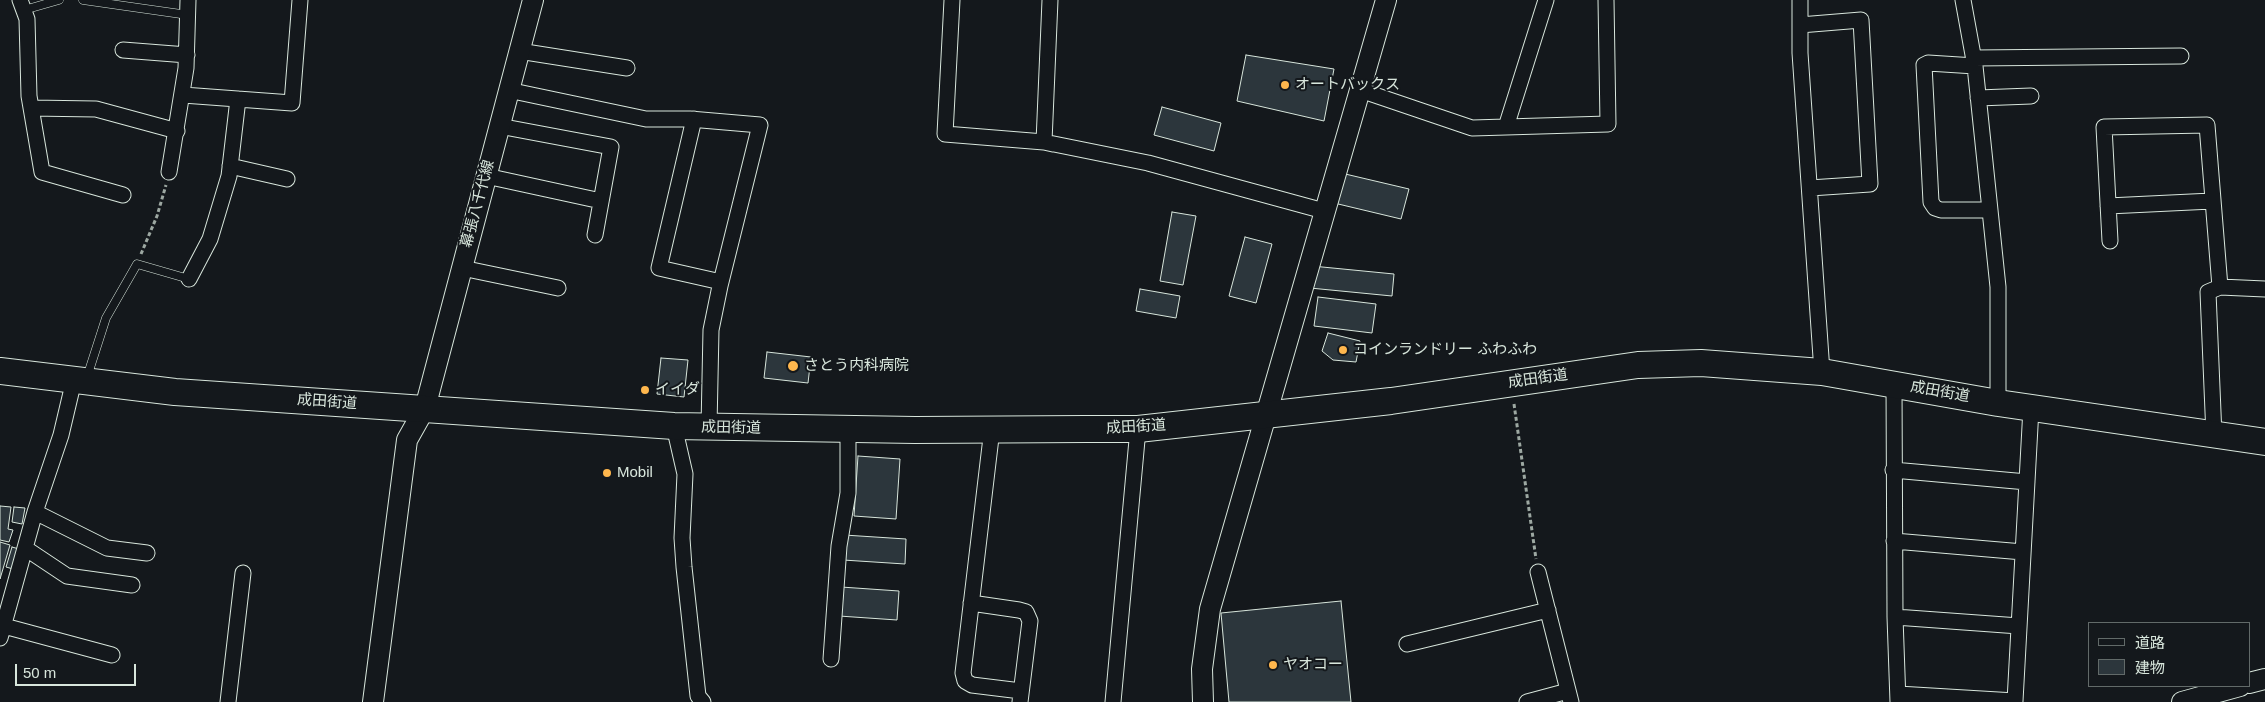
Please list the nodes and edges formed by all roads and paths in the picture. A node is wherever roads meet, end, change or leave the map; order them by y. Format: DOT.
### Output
graph roads {
  1 [pos="59,0"];
  2 [pos="83,0"];
  3 [pos="300,0"];
  4 [pos="532,0"];
  5 [pos="952,0"];
  6 [pos="1050,0"];
  7 [pos="1386,0"];
  8 [pos="1546,0"];
  9 [pos="1606,0"];
  10 [pos="1800,0"];
  11 [pos="1963,0"];
  12 [pos="22,5"];
  13 [pos="188,7"];
  14 [pos="1800,25"];
  15 [pos="123,50"];
  16 [pos="519,51"];
  17 [pos="186,55"];
  18 [pos="2181,56"];
  19 [pos="1974,62"];
  20 [pos="627,68"];
  21 [pos="508,90"];
  22 [pos="1360,90"];
  23 [pos="183,95"];
  24 [pos="2030,96"];
  25 [pos="1978,98"];
  26 [pos="238,99"];
  27 [pos="31,108"];
  28 [pos="694,119"];
  29 [pos="499,126"];
  30 [pos="1506,127"];
  31 [pos="177,131"];
  32 [pos="1044,142"];
  33 [pos="230,166"];
  34 [pos="170,172"];
  35 [pos="486,176"];
  36 [pos="287,179"];
  37 [pos="1810,188"];
  38 [pos="123,196"];
  39 [pos="601,201"];
  40 [pos="2212,201"];
  41 [pos="2108,206"];
  42 [pos="1990,210"];
  43 [pos="1324,211"];
  44 [pos="595,235"];
  45 [pos="2110,241"];
  46 [pos="137,264"];
  47 [pos="462,268"];
  48 [pos="189,278"];
  49 [pos="721,282"];
  50 [pos="2220,287"];
  51 [pos="558,288"];
  52 [pos="2265,289"];
  53 [pos="0,371"];
  54 [pos="1822,372"];
  55 [pos="80,381"];
  56 [pos="1511,383"];
  57 [pos="1894,384"];
  58 [pos="1998,402"];
  59 [pos="425,408"];
  60 [pos="2031,408"];
  61 [pos="1265,415"];
  62 [pos="674,426"];
  63 [pos="708,427"];
  64 [pos="848,429"];
  65 [pos="1138,429"];
  66 [pos="992,430"];
  67 [pos="2214,436"];
  68 [pos="2265,442"];
  69 [pos="1893,470"];
  70 [pos="2027,482"];
  71 [pos="35,512"];
  72 [pos="1894,541"];
  73 [pos="25,548"];
  74 [pos="2023,552"];
  75 [pos="147,553"];
  76 [pos="1538,572"];
  77 [pos="243,573"];
  78 [pos="132,585"];
  79 [pos="971,603"];
  80 [pos="1548,610"];
  81 [pos="1895,617"];
  82 [pos="2019,626"];
  83 [pos="2,632"];
  84 [pos="1407,644"];
  85 [pos="112,655"];
  86 [pos="831,659"];
  87 [pos="2265,679"];
  88 [pos="2250,683"];
  89 [pos="2236,687"];
  90 [pos="1020,697"];
  91 [pos="1570,697"];
  92 [pos="1898,698"];
  93 [pos="228,702"];
  94 [pos="373,702"];
  95 [pos="703,702"];
  96 [pos="1113,702"];
  97 [pos="1202,702"];
  98 [pos="1527,702"];
  99 [pos="2182,702"];
  1 -- 12 [label="lane"];
  2 -- 13 [label="lane"];
  3 -- 26 [label="street"];
  4 -- 16 [label="street, 幕張八千代線"];
  5 -- 32 [label="street"];
  6 -- 32 [label="street"];
  7 -- 22 [label="street"];
  8 -- 30 [label="street"];
  9 -- 30 [label="street"];
  10 -- 14 [label="street"];
  11 -- 19 [label="street"];
  12 -- 27 [label="street"];
  13 -- 17 [label="street"];
  14 -- 37 [label="street"];
  14 -- 37 [label="street"];
  15 -- 17 [label="street"];
  16 -- 20 [label="street"];
  16 -- 21 [label="street, 幕張八千代線"];
  17 -- 23 [label="street"];
  18 -- 19 [label="street"];
  19 -- 25 [label="street"];
  19 -- 42 [label="street"];
  21 -- 28 [label="street"];
  21 -- 29 [label="street, 幕張八千代線"];
  22 -- 30 [label="street"];
  22 -- 43 [label="street"];
  23 -- 26 [label="street"];
  23 -- 31 [label="street"];
  24 -- 25 [label="street"];
  25 -- 42 [label="street"];
  26 -- 33 [label="street"];
  27 -- 31 [label="street"];
  27 -- 38 [label="street"];
  28 -- 49 [label="street"];
  28 -- 49 [label="street"];
  29 -- 35 [label="street, 幕張八千代線"];
  29 -- 39 [label="street"];
  31 -- 34 [label="street"];
  32 -- 43 [label="street"];
  33 -- 36 [label="street"];
  33 -- 48 [label="street"];
  34 -- 46 [label="path"];
  35 -- 39 [label="street"];
  35 -- 47 [label="street, 幕張八千代線"];
  37 -- 54 [label="street"];
  39 -- 44 [label="street"];
  40 -- 41 [label="street"];
  40 -- 41 [label="street"];
  40 -- 50 [label="street"];
  41 -- 45 [label="street"];
  42 -- 58 [label="street"];
  43 -- 61 [label="street"];
  46 -- 48 [label="lane"];
  46 -- 55 [label="lane"];
  47 -- 51 [label="street"];
  47 -- 59 [label="street, 幕張八千代線"];
  49 -- 63 [label="street"];
  50 -- 52 [label="street"];
  50 -- 67 [label="street"];
  53 -- 55 [label="highway, 成田街道"];
  54 -- 56 [label="highway, 成田街道"];
  54 -- 57 [label="highway, 成田街道"];
  55 -- 59 [label="highway, 成田街道"];
  55 -- 71 [label="street"];
  56 -- 61 [label="highway, 成田街道"];
  56 -- 76 [label="path"];
  57 -- 58 [label="highway, 成田街道"];
  57 -- 69 [label="street"];
  58 -- 60 [label="highway, 成田街道"];
  59 -- 62 [label="highway, 成田街道"];
  59 -- 94 [label="street, 幕張八千代線"];
  60 -- 67 [label="highway, 成田街道"];
  60 -- 70 [label="street"];
  61 -- 65 [label="highway, 成田街道"];
  61 -- 97 [label="street"];
  62 -- 63 [label="highway, 成田街道"];
  62 -- 95 [label="street"];
  63 -- 64 [label="highway, 成田街道"];
  64 -- 66 [label="highway, 成田街道"];
  64 -- 86 [label="street"];
  65 -- 66 [label="highway, 成田街道"];
  65 -- 96 [label="street"];
  66 -- 79 [label="street"];
  67 -- 68 [label="highway, 成田街道"];
  69 -- 70 [label="street"];
  69 -- 72 [label="street"];
  70 -- 74 [label="street"];
  71 -- 73 [label="street"];
  71 -- 75 [label="street"];
  72 -- 74 [label="street"];
  72 -- 81 [label="street"];
  73 -- 78 [label="street"];
  73 -- 83 [label="street"];
  74 -- 82 [label="street"];
  76 -- 80 [label="street"];
  77 -- 93 [label="street"];
  79 -- 90 [label="street"];
  79 -- 90 [label="street"];
  80 -- 84 [label="street"];
  80 -- 91 [label="street"];
  81 -- 82 [label="street"];
  81 -- 92 [label="street"];
  82 -- 92 [label="street"];
  83 -- 85 [label="street"];
  87 -- 88 [label="street"];
  89 -- 99 [label="street"];
  91 -- 98 [label="street"];
}
